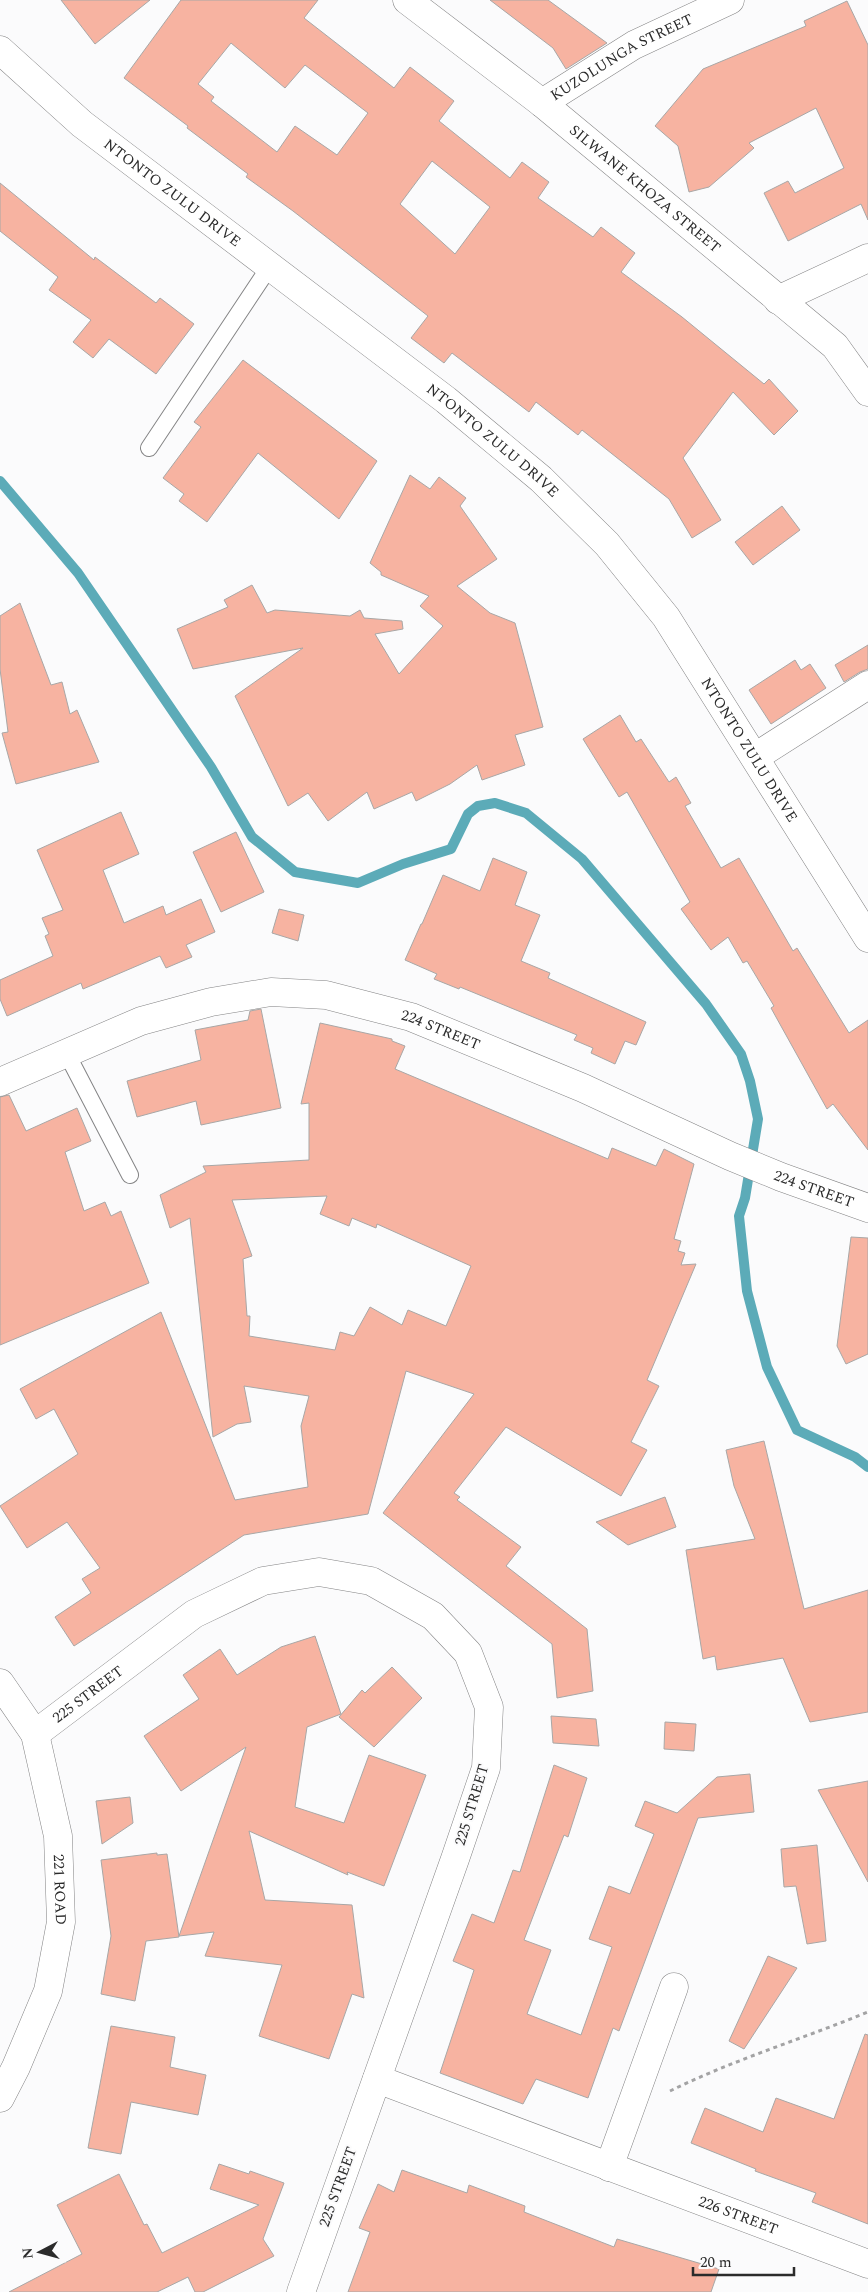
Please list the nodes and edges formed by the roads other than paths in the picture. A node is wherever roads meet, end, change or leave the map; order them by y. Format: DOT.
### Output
graph roads {
  1 [pos="408,0"];
  2 [pos="730,0"];
  3 [pos="0,50"];
  4 [pos="542,102"];
  5 [pos="868,258"];
  6 [pos="270,266"];
  7 [pos="778,300"];
  8 [pos="868,392"];
  9 [pos="149,448"];
  10 [pos="868,685"];
  11 [pos="755,757"];
  12 [pos="868,938"];
  13 [pos="67,1054"];
  14 [pos="0,1082"];
  15 [pos="130,1176"];
  16 [pos="868,1208"];
  17 [pos="0,1683"];
  18 [pos="35,1734"];
  19 [pos="674,1987"];
  20 [pos="376,2079"];
  21 [pos="0,2098"];
  22 [pos="609,2167"];
  23 [pos="868,2264"];
  24 [pos="301,2292"];
  1 -- 4 [label="street, SILWANE KHOZA STREET"];
  2 -- 4 [label="street, KUZOLUNGA STREET"];
  3 -- 6 [label="street, NTONTO ZULU DRIVE"];
  4 -- 7 [label="street, SILWANE KHOZA STREET"];
  5 -- 7 [label="street"];
  6 -- 9 [label="lane"];
  6 -- 11 [label="street, NTONTO ZULU DRIVE"];
  7 -- 8 [label="street, SILWANE KHOZA STREET"];
  10 -- 11 [label="street"];
  11 -- 12 [label="street, NTONTO ZULU DRIVE"];
  13 -- 14 [label="street, 224 STREET"];
  13 -- 15 [label="lane"];
  13 -- 16 [label="street, 224 STREET"];
  17 -- 18 [label="street, 221 ROAD"];
  18 -- 20 [label="street, 225 STREET"];
  18 -- 21 [label="street, 221 ROAD"];
  19 -- 22 [label="street"];
  20 -- 22 [label="street, 226 STREET"];
  20 -- 24 [label="street, 225 STREET"];
  22 -- 23 [label="street, 226 STREET"];
}
